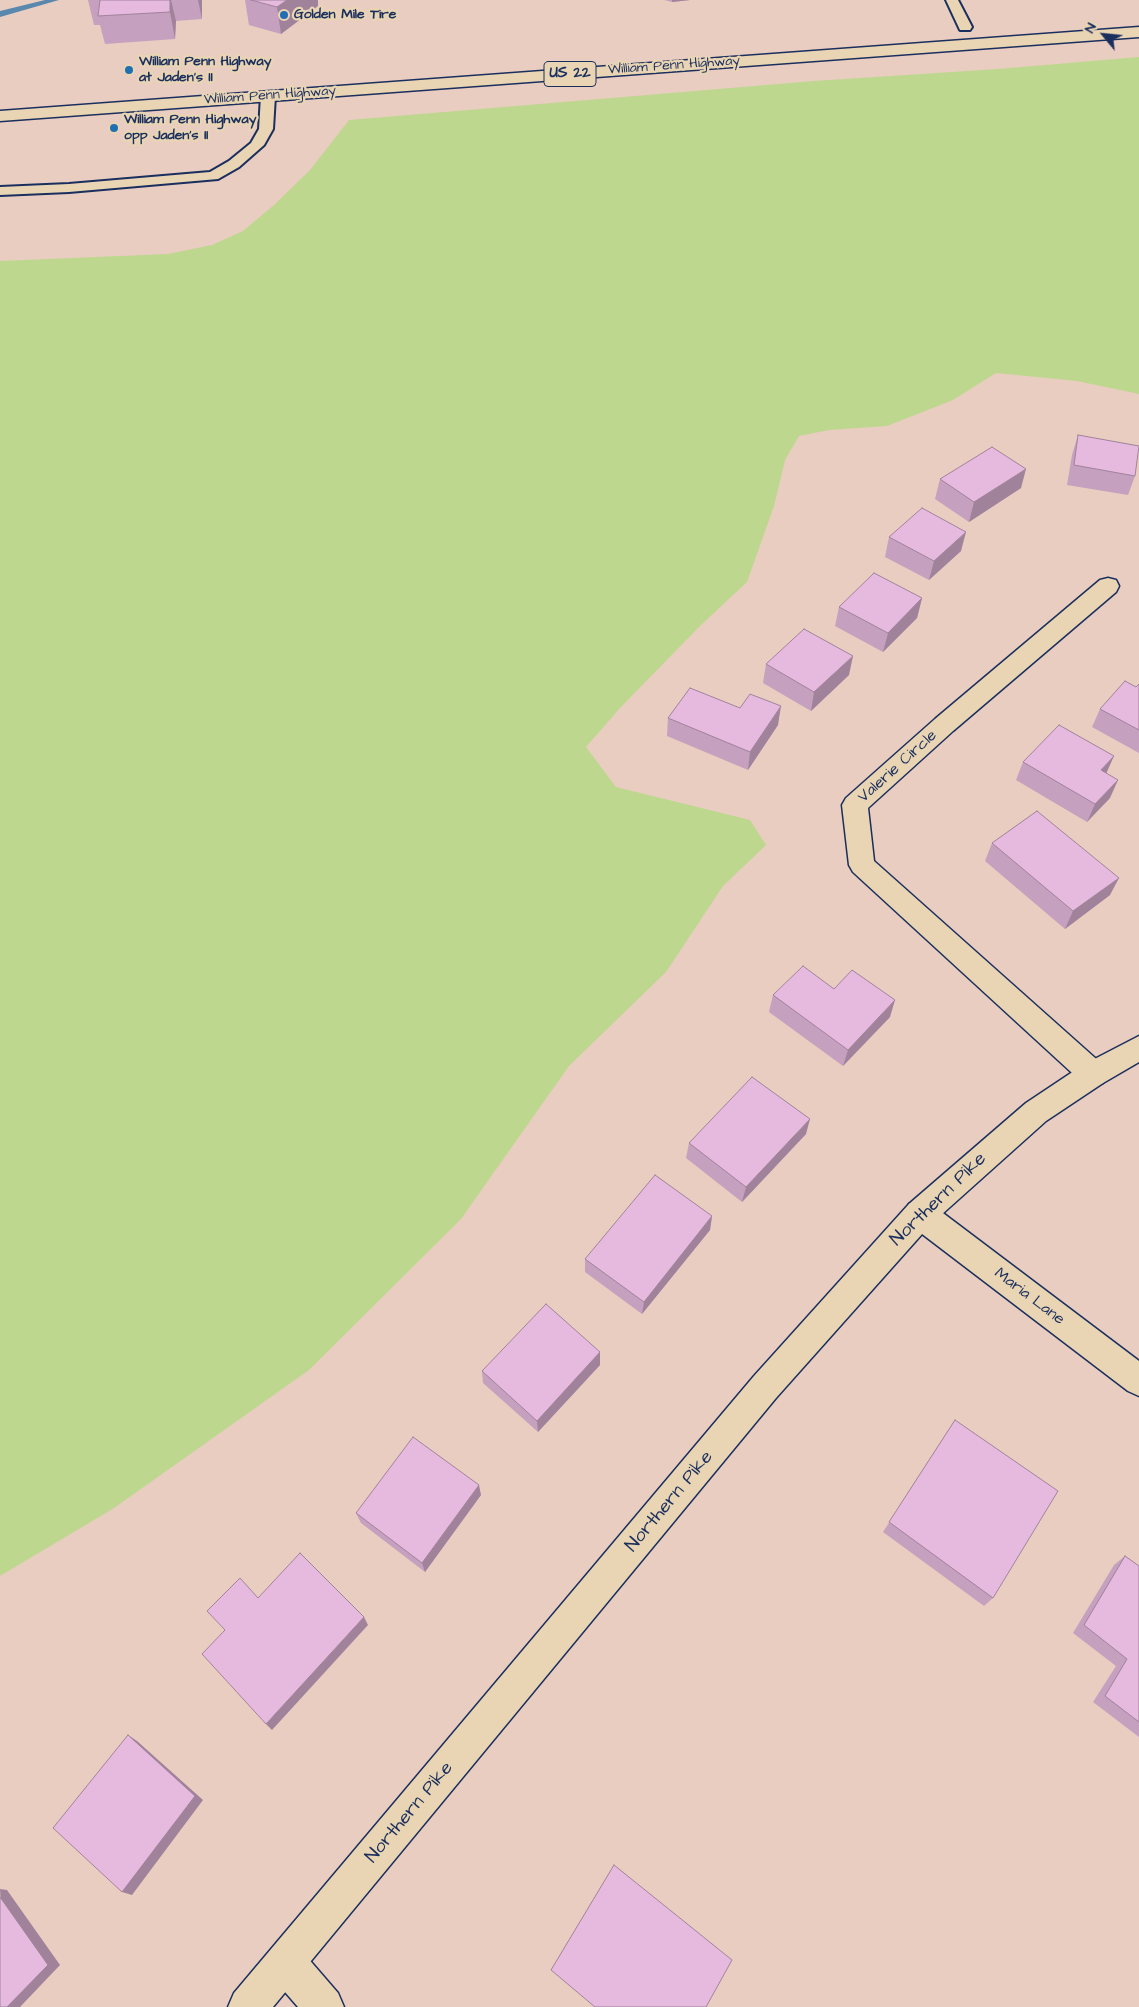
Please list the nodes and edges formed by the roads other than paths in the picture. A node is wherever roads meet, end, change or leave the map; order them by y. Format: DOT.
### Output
graph roads {
  1 [pos="952,0"];
  2 [pos="985,26"];
  3 [pos="965,27"];
  4 [pos="945,28"];
  5 [pos="1139,32"];
  6 [pos="268,96"];
  7 [pos="0,116"];
  8 [pos="0,191"];
  9 [pos="1108,586"];
  10 [pos="1139,1048"];
  11 [pos="1093,1074"];
  12 [pos="920,1214"];
  13 [pos="1139,1380"];
  14 [pos="286,1963"];
  15 [pos="248,2007"];
  16 [pos="324,2007"];
  1 -- 3 [label="lane"];
  2 -- 3 [label="main road"];
  3 -- 4 [label="main road"];
  5 -- 6 [label="main road, William Penn Highway / US 22"];
  6 -- 7 [label="main road, William Penn Highway / US 22"];
  6 -- 8 [label="lane"];
  9 -- 11 [label="main road, Valerie Circle"];
  10 -- 11 [label="main road, Northern Pike"];
  11 -- 12 [label="main road, Northern Pike"];
  12 -- 13 [label="main road, Maria Lane"];
  12 -- 14 [label="main road, Northern Pike"];
  14 -- 15 [label="main road, Northern Pike"];
  14 -- 16 [label="main road"];
}
